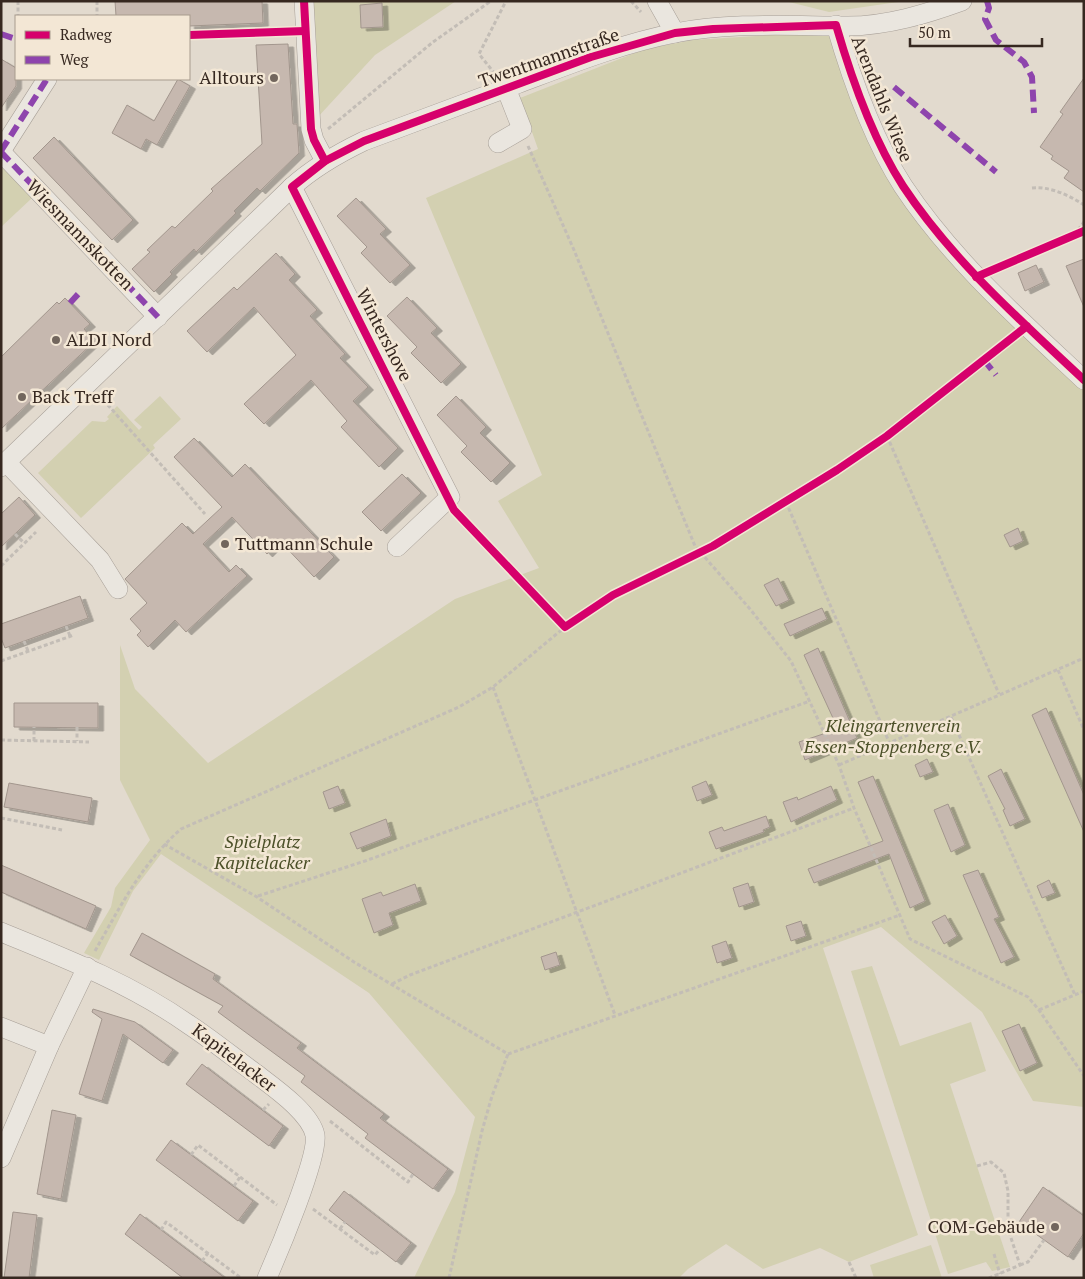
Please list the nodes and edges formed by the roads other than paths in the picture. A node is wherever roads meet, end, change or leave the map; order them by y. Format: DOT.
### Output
graph roads {
  1 [pos="304,1"];
  2 [pos="657,1"];
  3 [pos="962,1"];
  4 [pos="836,25"];
  5 [pos="675,33"];
  6 [pos="46,80"];
  7 [pos="506,88"];
  8 [pos="498,143"];
  9 [pos="1,152"];
  10 [pos="325,161"];
  11 [pos="292,187"];
  12 [pos="158,317"];
  13 [pos="1084,380"];
  14 [pos="4,465"];
  15 [pos="397,547"];
  16 [pos="118,589"];
  17 [pos="1,932"];
  18 [pos="86,967"];
  19 [pos="1,1027"];
  20 [pos="48,1046"];
  21 [pos="1,1158"];
  22 [pos="267,1278"];
  1 -- 10 [label="street"];
  2 -- 5 [label="street"];
  3 -- 4 [label="street, Twentmannstraße"];
  4 -- 5 [label="street, Twentmannstraße"];
  4 -- 13 [label="street, Arendahls Wiese"];
  5 -- 7 [label="street, Twentmannstraße"];
  6 -- 9 [label="street, Wiesmannskotten"];
  7 -- 8 [label="street"];
  7 -- 10 [label="street, Twentmannstraße"];
  9 -- 12 [label="street, Wiesmannskotten"];
  10 -- 11 [label="street, Twentmannstraße"];
  11 -- 12 [label="street, Twentmannstraße"];
  11 -- 15 [label="street, Wintershove"];
  12 -- 14 [label="street, Twentmannstraße"];
  14 -- 16 [label="street"];
  17 -- 18 [label="street, Kapitelacker"];
  18 -- 20 [label="street"];
  18 -- 22 [label="street, Kapitelacker"];
  19 -- 20 [label="street"];
  20 -- 21 [label="street"];
}
